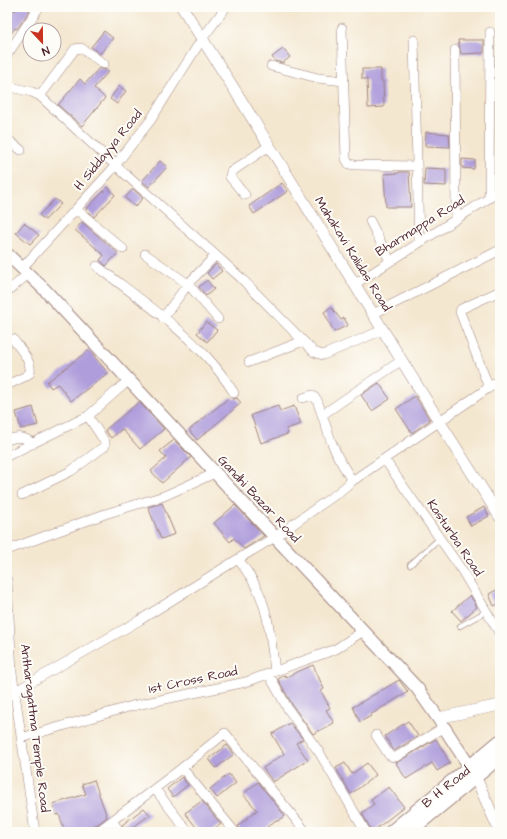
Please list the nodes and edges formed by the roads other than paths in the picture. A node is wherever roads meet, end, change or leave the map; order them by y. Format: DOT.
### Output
graph roads {
  1 [pos="39,7"];
  2 [pos="182,7"];
  3 [pos="226,7"];
  4 [pos="342,28"];
  5 [pos="490,32"];
  6 [pos="202,39"];
  7 [pos="414,40"];
  8 [pos="455,50"];
  9 [pos="7,54"];
  10 [pos="104,64"];
  11 [pos="271,66"];
  12 [pos="344,81"];
  13 [pos="7,86"];
  14 [pos="40,96"];
  15 [pos="7,139"];
  16 [pos="269,146"];
  17 [pos="21,150"];
  18 [pos="114,166"];
  19 [pos="417,166"];
  20 [pos="500,191"];
  21 [pos="245,195"];
  22 [pos="489,198"];
  23 [pos="76,209"];
  24 [pos="456,219"];
  25 [pos="370,221"];
  26 [pos="419,243"];
  27 [pos="123,249"];
  28 [pos="500,250"];
  29 [pos="7,254"];
  30 [pos="145,254"];
  31 [pos="215,256"];
  32 [pos="390,261"];
  33 [pos="97,266"];
  34 [pos="25,271"];
  35 [pos="188,284"];
  36 [pos="355,284"];
  37 [pos="500,291"];
  38 [pos="7,292"];
  39 [pos="374,314"];
  40 [pos="163,318"];
  41 [pos="218,319"];
  42 [pos="383,330"];
  43 [pos="13,339"];
  44 [pos="303,341"];
  45 [pos="402,360"];
  46 [pos="249,362"];
  47 [pos="129,380"];
  48 [pos="500,380"];
  49 [pos="7,385"];
  50 [pos="489,388"];
  51 [pos="234,393"];
  52 [pos="302,398"];
  53 [pos="88,416"];
  54 [pos="322,416"];
  55 [pos="439,421"];
  56 [pos="7,440"];
  57 [pos="33,444"];
  58 [pos="7,456"];
  59 [pos="385,460"];
  60 [pos="215,473"];
  61 [pos="352,481"];
  62 [pos="22,495"];
  63 [pos="500,517"];
  64 [pos="274,537"];
  65 [pos="440,538"];
  66 [pos="7,550"];
  67 [pos="238,559"];
  68 [pos="410,565"];
  69 [pos="7,580"];
  70 [pos="487,611"];
  71 [pos="460,626"];
  72 [pos="363,631"];
  73 [pos="500,634"];
  74 [pos="272,672"];
  75 [pos="11,694"];
  76 [pos="500,705"];
  77 [pos="441,722"];
  78 [pos="376,735"];
  79 [pos="21,738"];
  80 [pos="500,742"];
  81 [pos="500,756"];
  82 [pos="182,768"];
  83 [pos="473,772"];
  84 [pos="155,789"];
  85 [pos="112,821"];
  86 [pos="35,832"];
  87 [pos="97,832"];
  88 [pos="120,832"];
  89 [pos="188,832"];
  90 [pos="235,832"];
  91 [pos="306,832"];
  92 [pos="366,832"];
  93 [pos="392,832"];
  94 [pos="408,832"];
  95 [pos="500,832"];
  1 -- 9 [label="street"];
  2 -- 6 [label="street, Mahakavi Kalidas Road"];
  3 -- 6 [label="street, H Siddayya Road"];
  4 -- 12 [label="street"];
  5 -- 22 [label="street"];
  6 -- 16 [label="street, Mahakavi Kalidas Road"];
  6 -- 18 [label="street, H Siddayya Road"];
  7 -- 19 [label="street"];
  8 -- 24 [label="street"];
  10 -- 14 [label="street"];
  11 -- 12 [label="street"];
  12 -- 19 [label="street"];
  13 -- 14 [label="street"];
  14 -- 18 [label="street"];
  15 -- 17 [label="street"];
  16 -- 21 [label="street"];
  16 -- 36 [label="street, Mahakavi Kalidas Road"];
  18 -- 23 [label="street, H Siddayya Road"];
  18 -- 31 [label="street"];
  19 -- 26 [label="street"];
  20 -- 22 [label="street, Bharmappa Road"];
  22 -- 24 [label="street, Bharmappa Road"];
  23 -- 27 [label="street"];
  23 -- 34 [label="street, H Siddayya Road"];
  24 -- 26 [label="street, Bharmappa Road"];
  25 -- 32 [label="street"];
  26 -- 32 [label="street, Bharmappa Road"];
  28 -- 39 [label="street"];
  29 -- 34 [label="main road, Gandhi Bazar Road"];
  30 -- 35 [label="street"];
  31 -- 35 [label="street"];
  31 -- 44 [label="street"];
  32 -- 36 [label="street, Bharmappa Road"];
  33 -- 40 [label="street"];
  34 -- 38 [label="street, H Siddayya Road"];
  34 -- 47 [label="main road, Gandhi Bazar Road"];
  35 -- 40 [label="street"];
  35 -- 41 [label="street"];
  36 -- 39 [label="street, Mahakavi Kalidas Road"];
  37 -- 50 [label="street"];
  39 -- 42 [label="street, Mahakavi Kalidas Road"];
  40 -- 51 [label="street"];
  42 -- 44 [label="street"];
  42 -- 45 [label="street, Mahakavi Kalidas Road"];
  43 -- 49 [label="street"];
  44 -- 46 [label="street"];
  45 -- 54 [label="street"];
  45 -- 55 [label="street, Mahakavi Kalidas Road"];
  47 -- 53 [label="street"];
  47 -- 60 [label="main road, Gandhi Bazar Road"];
  48 -- 50 [label="street"];
  50 -- 55 [label="street"];
  52 -- 54 [label="street"];
  53 -- 57 [label="street"];
  53 -- 62 [label="street"];
  54 -- 61 [label="street"];
  55 -- 59 [label="street"];
  55 -- 63 [label="street, Mahakavi Kalidas Road"];
  56 -- 57 [label="street"];
  57 -- 58 [label="street"];
  59 -- 61 [label="street"];
  59 -- 65 [label="street, Kasturba Road"];
  60 -- 64 [label="main road, Gandhi Bazar Road"];
  60 -- 66 [label="street"];
  61 -- 64 [label="street"];
  64 -- 67 [label="street"];
  64 -- 72 [label="main road, Gandhi Bazar Road"];
  65 -- 68 [label="lane"];
  65 -- 70 [label="street, Kasturba Road"];
  67 -- 74 [label="street"];
  67 -- 75 [label="street"];
  69 -- 75 [label="street, Antharagattma Temple Road"];
  70 -- 71 [label="lane"];
  70 -- 73 [label="street, Kasturba Road"];
  72 -- 74 [label="street, 1st Cross Road"];
  72 -- 77 [label="main road, Gandhi Bazar Road"];
  74 -- 79 [label="street, 1st Cross Road"];
  74 -- 92 [label="street"];
  75 -- 79 [label="street, Antharagattma Temple Road"];
  76 -- 77 [label="street"];
  77 -- 78 [label="street"];
  77 -- 83 [label="main road, Gandhi Bazar Road"];
  79 -- 86 [label="street, Antharagattma Temple Road"];
  80 -- 83 [label="main road, B H Road"];
  81 -- 83 [label="main road"];
  82 -- 84 [label="street"];
  82 -- 90 [label="street"];
  82 -- 91 [label="street"];
  83 -- 93 [label="main road, B H Road"];
  83 -- 94 [label="main road"];
  83 -- 95 [label="street"];
  84 -- 85 [label="street"];
  84 -- 89 [label="street"];
  85 -- 87 [label="street"];
  85 -- 88 [label="street"];
}
